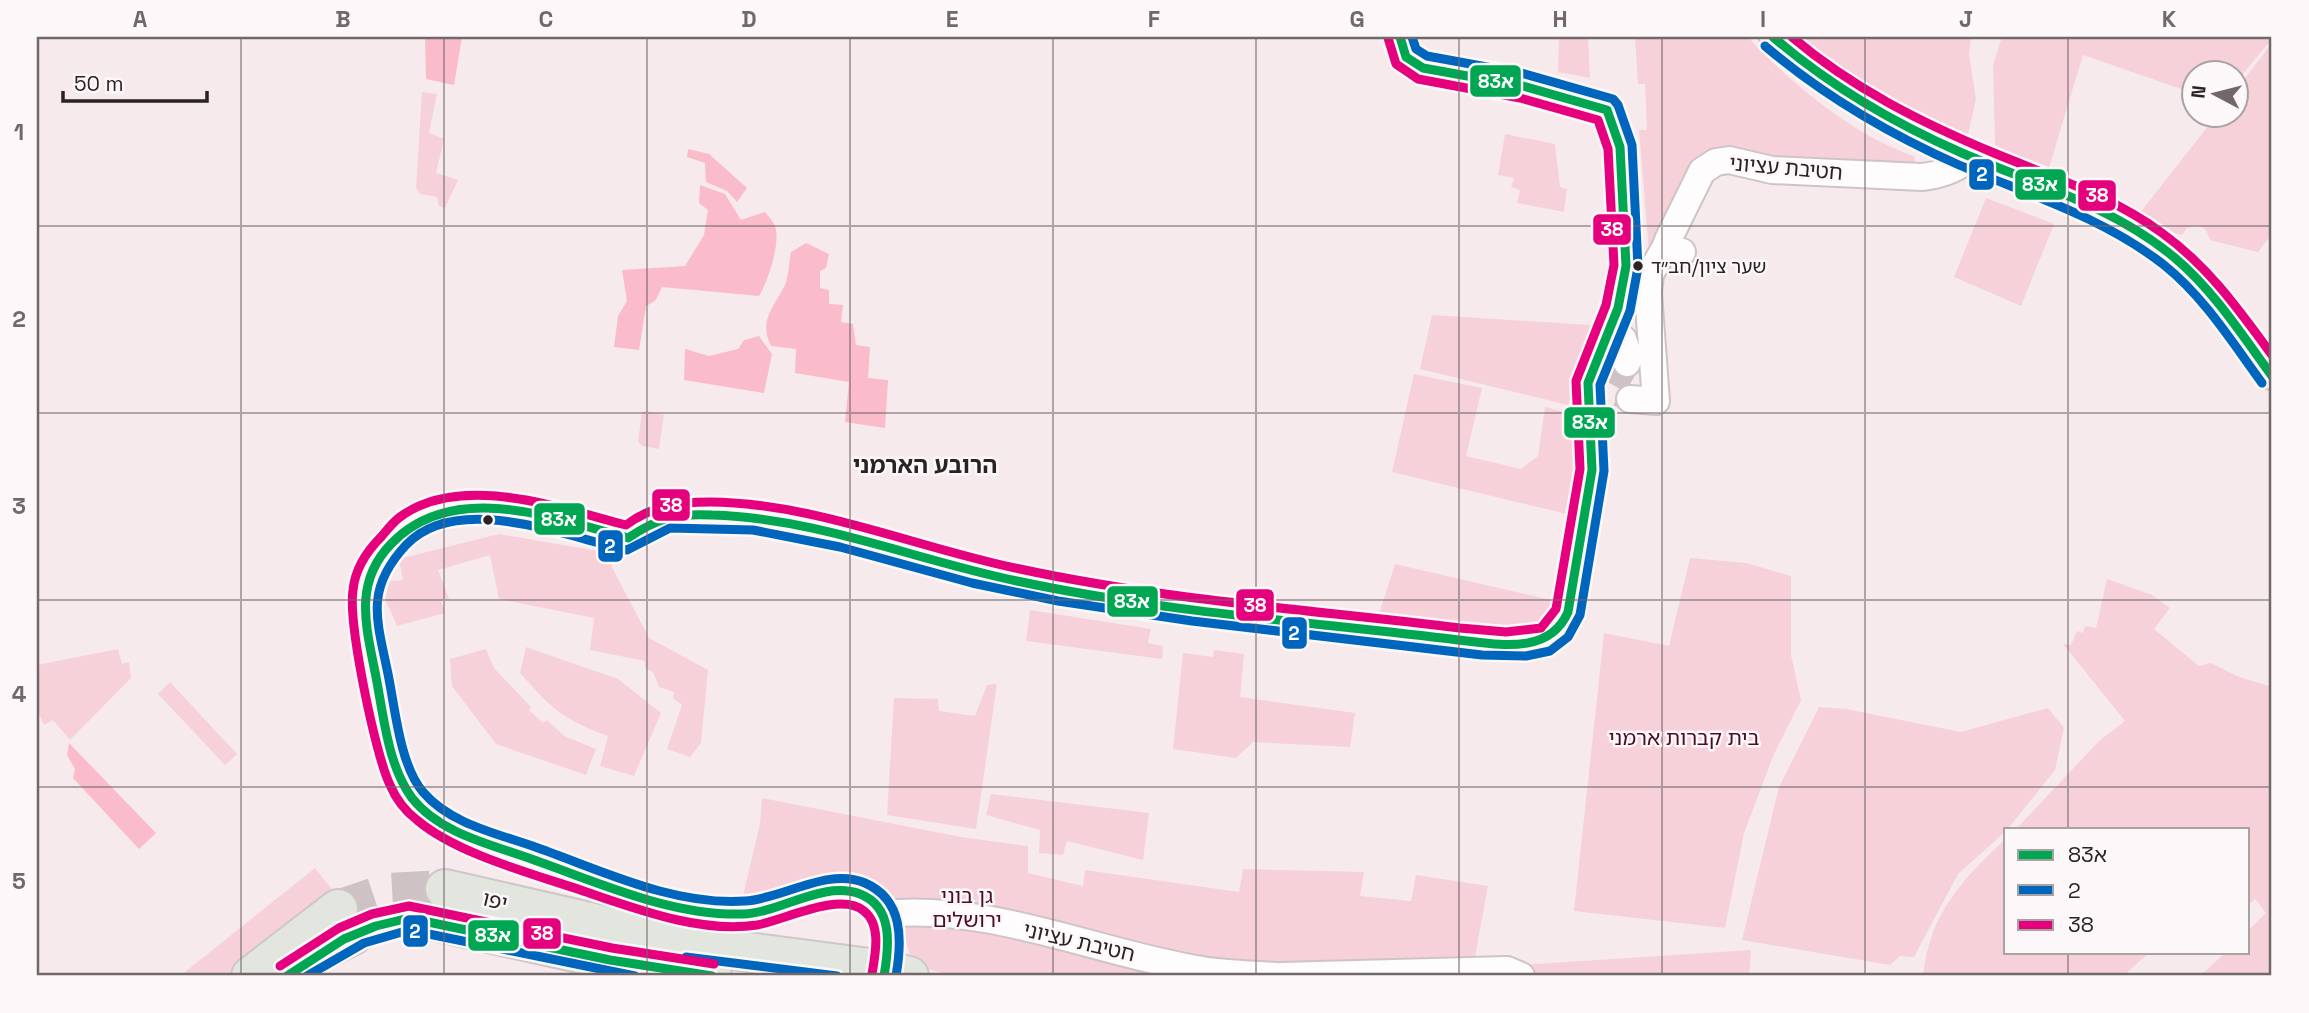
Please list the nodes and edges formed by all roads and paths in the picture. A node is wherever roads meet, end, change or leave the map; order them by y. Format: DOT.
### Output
graph roads {
  1 [pos="1773,37"];
  2 [pos="1402,46"];
  3 [pos="1970,156"];
  4 [pos="1611,328"];
  5 [pos="1627,363"];
  6 [pos="2272,376"];
  7 [pos="1630,399"];
  8 [pos="927,559"];
  9 [pos="1014,580"];
  10 [pos="1161,605"];
  11 [pos="1240,616"];
  12 [pos="882,914"];
  13 [pos="606,962"];
  14 [pos="893,974"];
  15 [pos="688,975"];
  16 [pos="251,976"];
  17 [pos="287,976"];
  18 [pos="1276,976"];
  19 [pos="1281,976"];
  20 [pos="1521,976"];
  1 -- 3 [label="street"];
  2 -- 4 [label="street"];
  3 -- 6 [label="street"];
  3 -- 7 [label="street, חטיבת עציוני"];
  4 -- 5 [label="street"];
  4 -- 11 [label="street"];
  8 -- 12 [label="street"];
  9 -- 10 [label="street"];
  12 -- 14 [label="street"];
  12 -- 18 [label="street, חטיבת עציוני"];
  13 -- 13 [label="highway, יפו"];
  13 -- 14 [label="highway"];
  13 -- 15 [label="highway"];
  16 -- 17 [label="highway"];
  19 -- 20 [label="street"];
}
